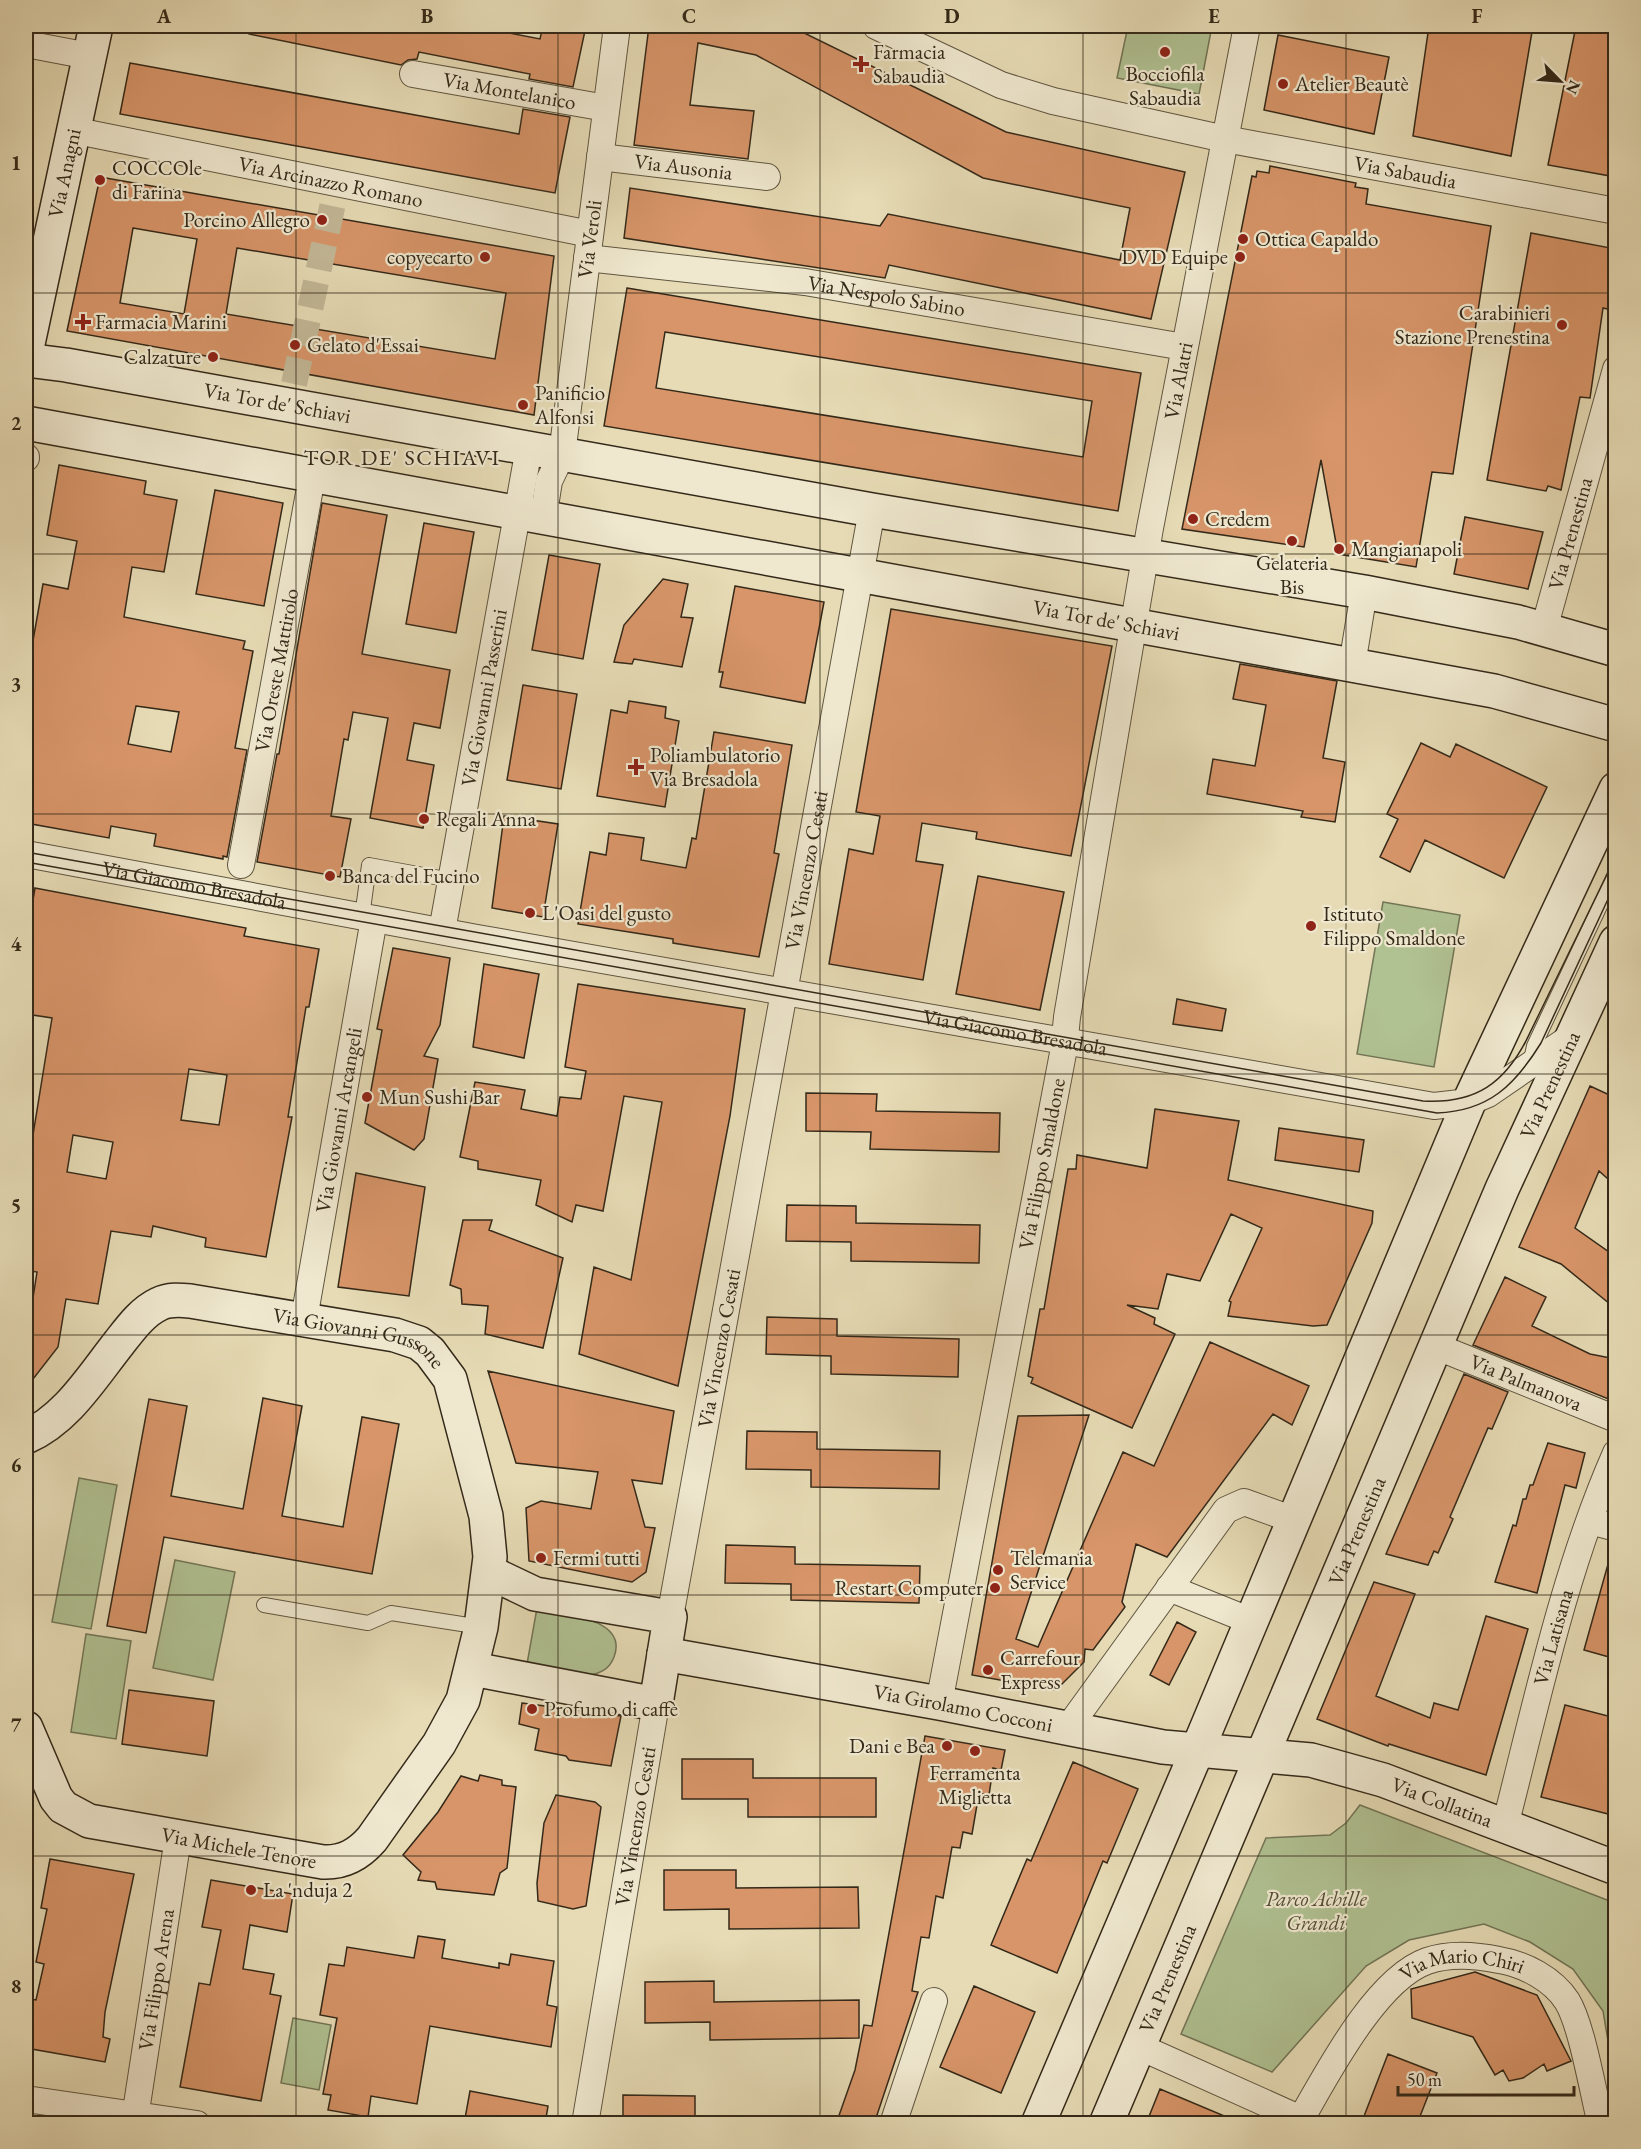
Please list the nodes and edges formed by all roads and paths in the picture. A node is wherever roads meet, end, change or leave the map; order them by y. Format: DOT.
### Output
graph roads {
  1 [pos="617,26"];
  2 [pos="876,26"];
  3 [pos="1247,26"];
  4 [pos="92,41"];
  5 [pos="26,44"];
  6 [pos="413,74"];
  7 [pos="606,108"];
  8 [pos="72,130"];
  9 [pos="1225,139"];
  10 [pos="600,157"];
  11 [pos="767,177"];
  12 [pos="1616,211"];
  13 [pos="588,246"];
  14 [pos="1184,347"];
  15 [pos="26,353"];
  16 [pos="26,360"];
  17 [pos="1616,369"];
  18 [pos="26,423"];
  19 [pos="529,448"];
  20 [pos="562,454"];
  21 [pos="312,477"];
  22 [pos="872,510"];
  23 [pos="530,517"];
  24 [pos="1145,556"];
  25 [pos="860,574"];
  26 [pos="1364,592"];
  27 [pos="1133,624"];
  28 [pos="1544,629"];
  29 [pos="1616,651"];
  30 [pos="1353,665"];
  31 [pos="1616,725"];
  32 [pos="1616,789"];
  33 [pos="26,855"];
  34 [pos="241,865"];
  35 [pos="1616,872"];
  36 [pos="451,880"];
  37 [pos="368,918"];
  38 [pos="442,931"];
  39 [pos="1616,942"];
  40 [pos="784,992"];
  41 [pos="1571,1037"];
  42 [pos="1064,1042"];
  43 [pos="1526,1069"];
  44 [pos="1469,1102"];
  45 [pos="304,1319"];
  46 [pos="1435,1346"];
  47 [pos="1616,1419"];
  48 [pos="26,1437"];
  49 [pos="1616,1453"];
  50 [pos="1294,1520"];
  51 [pos="1590,1521"];
  52 [pos="1616,1528"];
  53 [pos="489,1572"];
  54 [pos="1169,1588"];
  55 [pos="264,1605"];
  56 [pos="670,1617"];
  57 [pos="1251,1621"];
  58 [pos="481,1627"];
  59 [pos="664,1654"];
  60 [pos="472,1669"];
  61 [pos="939,1703"];
  62 [pos="656,1704"];
  63 [pos="26,1728"];
  64 [pos="1068,1728"];
  65 [pos="1197,1751"];
  66 [pos="1263,1754"];
  67 [pos="1505,1826"];
  68 [pos="178,1838"];
  69 [pos="1616,1868"];
  70 [pos="934,2001"];
  71 [pos="1140,2047"];
  72 [pos="26,2099"];
  73 [pos="135,2119"];
  74 [pos="1304,2121"];
  75 [pos="197,2124"];
  76 [pos="585,2124"];
  77 [pos="893,2124"];
  78 [pos="1038,2124"];
  79 [pos="1106,2124"];
  80 [pos="1601,2124"];
  1 -- 7 [label="street, Via Veroli"];
  2 -- 9 [label="street, Via Sabaudia"];
  3 -- 9 [label="street, Via Alatri"];
  4 -- 5 [label="street"];
  4 -- 8 [label="main road, Via Anagni"];
  6 -- 7 [label="street, Via Montelanico"];
  7 -- 10 [label="street, Via Veroli"];
  8 -- 13 [label="street, Via Arcinazzo Romano"];
  8 -- 15 [label="main road, Via Anagni"];
  9 -- 12 [label="street, Via Sabaudia"];
  9 -- 14 [label="street, Via Alatri"];
  10 -- 11 [label="street, Via Ausonia"];
  10 -- 13 [label="street, Via Veroli"];
  13 -- 14 [label="street, Via Nespolo Sabino"];
  13 -- 20 [label="street, Via Veroli"];
  14 -- 24 [label="street, Via Alatri"];
  16 -- 19 [label="main road, Via Tor de' Schiavi"];
  17 -- 28 [label="street, Via Prenestina"];
  18 -- 21 [label="main road, Via Tor de' Schiavi"];
  19 -- 20 [label="main road, Via Tor de' Schiavi"];
  19 -- 23 [label="street"];
  20 -- 22 [label="main road, Via Tor de' Schiavi"];
  20 -- 23 [label="street"];
  21 -- 23 [label="main road, Via Tor de' Schiavi"];
  21 -- 34 [label="street, Via Oreste Mattirolo"];
  22 -- 24 [label="main road, Via Tor de' Schiavi"];
  22 -- 25 [label="street"];
  23 -- 25 [label="main road, Via Tor de' Schiavi"];
  23 -- 36 [label="street, Via Giovanni Passerini"];
  24 -- 26 [label="main road, Via Tor de' Schiavi"];
  24 -- 27 [label="street, Via Alatri"];
  25 -- 27 [label="main road, Via Tor de' Schiavi"];
  25 -- 40 [label="street, Via Vincenzo Cesati"];
  26 -- 28 [label="main road, Via Tor de' Schiavi"];
  26 -- 30 [label="street"];
  27 -- 30 [label="main road, Via Tor de' Schiavi"];
  27 -- 42 [label="street, Via Filippo Smaldone"];
  28 -- 29 [label="main road, Via Tor de' Schiavi"];
  30 -- 31 [label="main road, Via Tor de' Schiavi"];
  32 -- 44 [label="main road"];
  33 -- 37 [label="street, Via Giacomo Bresadola"];
  35 -- 43 [label="lane"];
  36 -- 37 [label="lane"];
  36 -- 38 [label="street, Via Giovanni Passerini"];
  37 -- 38 [label="street, Via Giacomo Bresadola"];
  37 -- 45 [label="street, Via Giovanni Arcangeli"];
  38 -- 40 [label="street, Via Giacomo Bresadola"];
  39 -- 41 [label="main road, Via Prenestina"];
  40 -- 42 [label="street, Via Giacomo Bresadola"];
  40 -- 56 [label="street, Via Vincenzo Cesati"];
  41 -- 43 [label="street, Via Giacomo Bresadola"];
  41 -- 46 [label="main road, Via Prenestina"];
  42 -- 44 [label="street, Via Giacomo Bresadola"];
  42 -- 61 [label="street, Via Filippo Smaldone"];
  43 -- 44 [label="street, Via Giacomo Bresadola"];
  44 -- 50 [label="main road"];
  45 -- 48 [label="main road, Via Giovanni Gussone"];
  45 -- 53 [label="main road, Via Giovanni Gussone"];
  46 -- 47 [label="street, Via Palmanova"];
  46 -- 66 [label="main road, Via Prenestina"];
  49 -- 51 [label="street, Via Latisana"];
  50 -- 54 [label="street"];
  50 -- 57 [label="main road"];
  51 -- 52 [label="street"];
  51 -- 67 [label="street, Via Latisana"];
  53 -- 56 [label="main road"];
  53 -- 58 [label="main road, Via Giovanni Gussone"];
  54 -- 57 [label="street"];
  54 -- 64 [label="street"];
  55 -- 58 [label="lane"];
  56 -- 59 [label="main road, Via Vincenzo Cesati"];
  57 -- 65 [label="main road"];
  58 -- 60 [label="main road, Via Michele Tenore"];
  59 -- 61 [label="main road, Via Girolamo Cocconi"];
  59 -- 62 [label="main road, Via Vincenzo Cesati"];
  60 -- 62 [label="main road"];
  60 -- 68 [label="main road, Via Michele Tenore"];
  61 -- 64 [label="main road, Via Girolamo Cocconi"];
  62 -- 76 [label="street, Via Vincenzo Cesati"];
  63 -- 68 [label="main road, Via Michele Tenore"];
  64 -- 65 [label="main road, Via Girolamo Cocconi"];
  65 -- 66 [label="main road, Via Girolamo Cocconi"];
  65 -- 78 [label="main road"];
  66 -- 67 [label="main road, Via Collatina"];
  66 -- 71 [label="main road, Via Prenestina"];
  67 -- 69 [label="main road, Via Collatina"];
  68 -- 73 [label="street, Via Filippo Arena"];
  70 -- 77 [label="street"];
  71 -- 74 [label="street"];
  71 -- 79 [label="main road, Via Prenestina"];
  72 -- 73 [label="street"];
  73 -- 75 [label="street"];
  74 -- 80 [label="street, Via Mario Chiri"];
}
